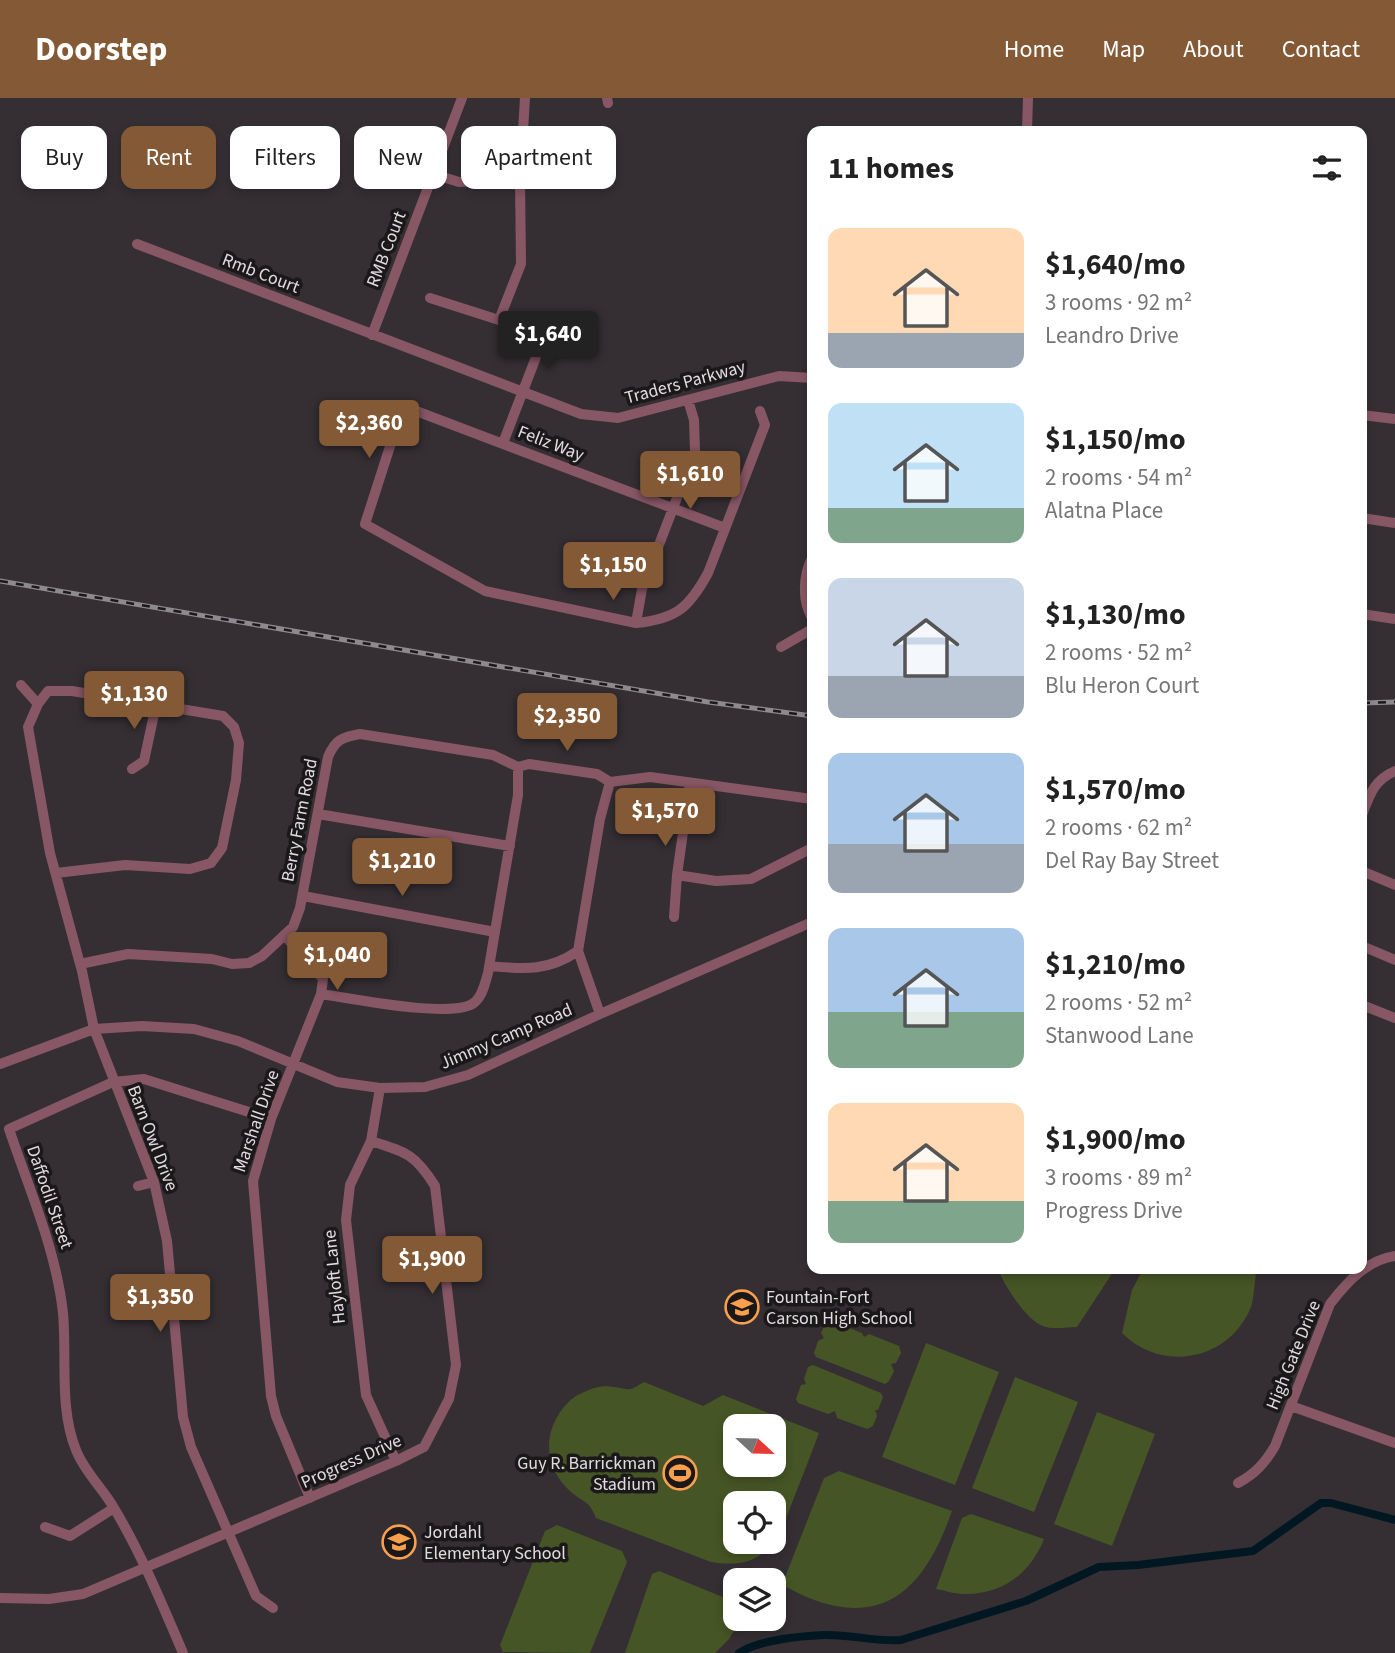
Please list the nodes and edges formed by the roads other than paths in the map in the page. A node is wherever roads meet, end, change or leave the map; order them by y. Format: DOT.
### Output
graph roads {
  1 [pos="462,98"];
  2 [pos="525,98"];
  3 [pos="1028,98"];
  4 [pos="523,126"];
  5 [pos="1027,126"];
  6 [pos="447,137"];
  7 [pos="427,189"];
  8 [pos="520,189"];
  9 [pos="137,244"];
  10 [pos="430,298"];
  11 [pos="499,320"];
  12 [pos="372,335"];
  13 [pos="543,339"];
  14 [pos="565,346"];
  15 [pos="807,378"];
  16 [pos="523,393"];
  17 [pos="688,400"];
  18 [pos="760,411"];
  19 [pos="1367,416"];
  20 [pos="1395,419"];
  21 [pos="503,443"];
  22 [pos="674,509"];
  23 [pos="1367,519"];
  24 [pos="1395,523"];
  25 [pos="725,528"];
  26 [pos="807,574"];
  27 [pos="807,604"];
  28 [pos="1367,615"];
  29 [pos="1395,619"];
  30 [pos="636,623"];
  31 [pos="807,632"];
  32 [pos="782,647"];
  33 [pos="21,685"];
  34 [pos="38,704"];
  35 [pos="156,705"];
  36 [pos="518,767"];
  37 [pos="132,769"];
  38 [pos="1395,771"];
  39 [pos="610,782"];
  40 [pos="690,783"];
  41 [pos="807,798"];
  42 [pos="1367,802"];
  43 [pos="318,814"];
  44 [pos="510,846"];
  45 [pos="807,851"];
  46 [pos="56,873"];
  47 [pos="1367,873"];
  48 [pos="677,875"];
  49 [pos="1395,885"];
  50 [pos="303,896"];
  51 [pos="674,917"];
  52 [pos="807,924"];
  53 [pos="495,932"];
  54 [pos="284,935"];
  55 [pos="1367,948"];
  56 [pos="578,951"];
  57 [pos="1395,960"];
  58 [pos="80,964"];
  59 [pos="489,966"];
  60 [pos="321,994"];
  61 [pos="1367,1007"];
  62 [pos="600,1014"];
  63 [pos="1395,1018"];
  64 [pos="94,1029"];
  65 [pos="0,1064"];
  66 [pos="294,1064"];
  67 [pos="113,1082"];
  68 [pos="380,1088"];
  69 [pos="271,1119"];
  70 [pos="371,1141"];
  71 [pos="154,1182"];
  72 [pos="138,1186"];
  73 [pos="1395,1256"];
  74 [pos="1367,1267"];
  75 [pos="1357,1274"];
  76 [pos="1291,1406"];
  77 [pos="1395,1443"];
  78 [pos="396,1461"];
  79 [pos="1238,1483"];
  80 [pos="310,1498"];
  81 [pos="114,1508"];
  82 [pos="45,1527"];
  83 [pos="227,1532"];
  84 [pos="146,1568"];
  85 [pos="0,1598"];
  86 [pos="273,1608"];
  87 [pos="183,1653"];
  1 -- 6 [label="street, RMB Court"];
  2 -- 4 [label="street"];
  3 -- 5 [label="street"];
  7 -- 12 [label="street, RMB Court"];
  8 -- 11 [label="street"];
  9 -- 12 [label="street, Rmb Court"];
  10 -- 11 [label="street"];
  11 -- 13 [label="street"];
  12 -- 16 [label="street, Traders Parkway"];
  13 -- 14 [label="street"];
  13 -- 16 [label="street"];
  15 -- 17 [label="street, Traders Parkway"];
  16 -- 17 [label="street, Traders Parkway"];
  16 -- 21 [label="street"];
  17 -- 22 [label="street"];
  18 -- 25 [label="street"];
  19 -- 20 [label="street"];
  21 -- 22 [label="street, Feliz Way"];
  21 -- 30 [label="street, Feliz Way"];
  22 -- 25 [label="street, Feliz Way"];
  22 -- 30 [label="street"];
  23 -- 24 [label="street"];
  25 -- 30 [label="street"];
  26 -- 27 [label="street"];
  28 -- 29 [label="street"];
  31 -- 32 [label="street"];
  33 -- 34 [label="street"];
  34 -- 35 [label="street"];
  34 -- 46 [label="street, Barn Owl Drive"];
  35 -- 37 [label="street"];
  35 -- 46 [label="street"];
  36 -- 39 [label="street"];
  36 -- 43 [label="street, Berry Farm Road"];
  36 -- 44 [label="street"];
  38 -- 42 [label="street"];
  39 -- 40 [label="street"];
  39 -- 56 [label="street"];
  40 -- 41 [label="street"];
  40 -- 48 [label="street"];
  43 -- 44 [label="street"];
  43 -- 50 [label="street, Berry Farm Road"];
  44 -- 53 [label="street"];
  45 -- 48 [label="street"];
  46 -- 58 [label="street, Barn Owl Drive"];
  47 -- 49 [label="street"];
  48 -- 51 [label="street"];
  50 -- 53 [label="street"];
  50 -- 54 [label="street, Berry Farm Road"];
  52 -- 62 [label="street, Jimmy Camp Road"];
  53 -- 59 [label="street"];
  54 -- 58 [label="street, Berry Farm Road"];
  54 -- 60 [label="street"];
  55 -- 57 [label="street"];
  56 -- 59 [label="street"];
  56 -- 62 [label="street"];
  58 -- 64 [label="street, Barn Owl Drive"];
  59 -- 60 [label="street"];
  60 -- 66 [label="street, Marshall Drive"];
  61 -- 63 [label="street"];
  62 -- 68 [label="street, Jimmy Camp Road"];
  64 -- 65 [label="street, Jimmy Camp Road"];
  64 -- 66 [label="street, Jimmy Camp Road"];
  64 -- 67 [label="street, Barn Owl Drive"];
  66 -- 68 [label="street, Jimmy Camp Road"];
  66 -- 69 [label="street, Marshall Drive"];
  67 -- 69 [label="street, Daffodil Street"];
  67 -- 71 [label="street, Barn Owl Drive"];
  67 -- 81 [label="street, Daffodil Street"];
  68 -- 70 [label="street, Hayloft Lane"];
  69 -- 80 [label="street, Marshall Drive"];
  70 -- 78 [label="street, Hayloft Lane"];
  70 -- 78 [label="street, Progress Drive"];
  71 -- 72 [label="street"];
  71 -- 83 [label="street, Barn Owl Drive"];
  73 -- 74 [label="street, High Gate Drive"];
  75 -- 76 [label="street, High Gate Drive"];
  76 -- 77 [label="street"];
  76 -- 79 [label="street, High Gate Drive"];
  78 -- 80 [label="street, Progress Drive"];
  80 -- 83 [label="street, Progress Drive"];
  81 -- 82 [label="street"];
  81 -- 84 [label="street, Daffodil Street"];
  83 -- 84 [label="street, Progress Drive"];
  83 -- 86 [label="street, Barn Owl Drive"];
  84 -- 85 [label="street, Progress Drive"];
  84 -- 87 [label="street, Daffodil Street"];
}
